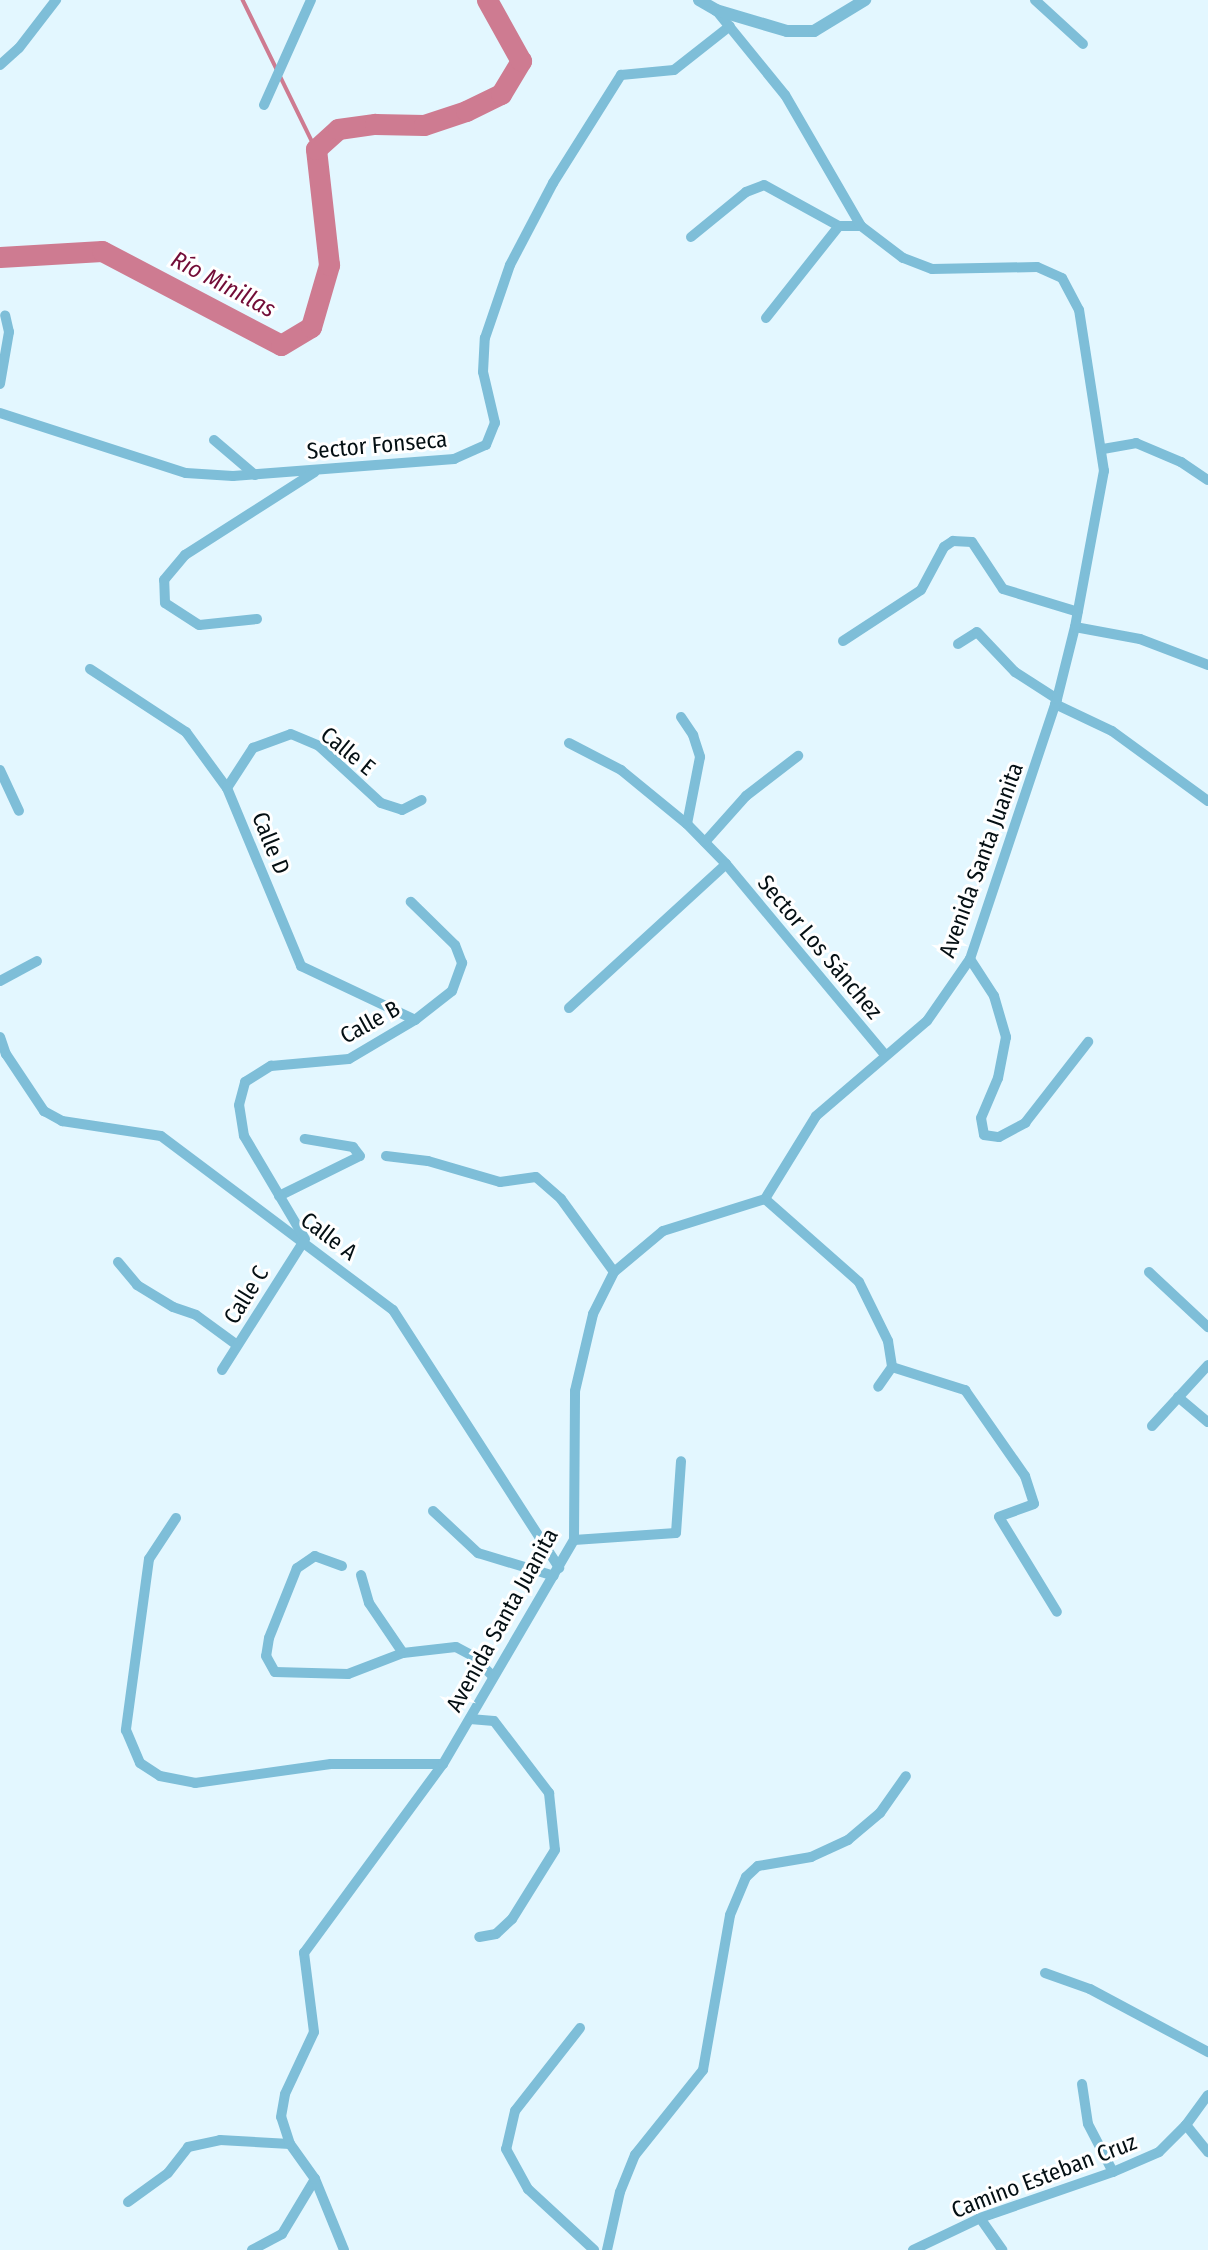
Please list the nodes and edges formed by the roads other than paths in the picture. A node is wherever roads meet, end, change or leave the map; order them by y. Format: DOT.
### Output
graph roads {
  1 [pos="56,0"];
  2 [pos="311,0"];
  3 [pos="699,0"];
  4 [pos="865,0"];
  5 [pos="1035,0"];
  6 [pos="716,9"];
  7 [pos="730,26"];
  8 [pos="1083,44"];
  9 [pos="0,65"];
  10 [pos="264,105"];
  11 [pos="839,226"];
  12 [pos="861,226"];
  13 [pos="691,237"];
  14 [pos="5,315"];
  15 [pos="766,318"];
  16 [pos="0,384"];
  17 [pos="0,413"];
  18 [pos="214,440"];
  19 [pos="1103,449"];
  20 [pos="318,470"];
  21 [pos="255,475"];
  22 [pos="1208,480"];
  23 [pos="1078,612"];
  24 [pos="257,619"];
  25 [pos="1075,627"];
  26 [pos="843,641"];
  27 [pos="958,644"];
  28 [pos="1208,666"];
  29 [pos="90,668"];
  30 [pos="1056,701"];
  31 [pos="681,717"];
  32 [pos="569,743"];
  33 [pos="798,756"];
  34 [pos="0,770"];
  35 [pos="227,788"];
  36 [pos="422,800"];
  37 [pos="1208,801"];
  38 [pos="19,811"];
  39 [pos="687,824"];
  40 [pos="705,842"];
  41 [pos="726,863"];
  42 [pos="411,902"];
  43 [pos="970,959"];
  44 [pos="37,961"];
  45 [pos="0,981"];
  46 [pos="569,1008"];
  47 [pos="415,1020"];
  48 [pos="0,1037"];
  49 [pos="1088,1042"];
  50 [pos="885,1055"];
  51 [pos="305,1139"];
  52 [pos="386,1156"];
  53 [pos="279,1196"];
  54 [pos="765,1199"];
  55 [pos="305,1242"];
  56 [pos="118,1262"];
  57 [pos="614,1272"];
  58 [pos="1149,1272"];
  59 [pos="1208,1327"];
  60 [pos="237,1345"];
  61 [pos="1208,1365"];
  62 [pos="892,1367"];
  63 [pos="222,1370"];
  64 [pos="878,1387"];
  65 [pos="1178,1397"];
  66 [pos="1208,1422"];
  67 [pos="1152,1426"];
  68 [pos="681,1461"];
  69 [pos="433,1511"];
  70 [pos="176,1518"];
  71 [pos="574,1540"];
  72 [pos="342,1566"];
  73 [pos="556,1572"];
  74 [pos="361,1575"];
  75 [pos="1056,1612"];
  76 [pos="403,1653"];
  77 [pos="492,1675"];
  78 [pos="470,1719"];
  79 [pos="443,1764"];
  80 [pos="906,1776"];
  81 [pos="479,1937"];
  82 [pos="1045,1973"];
  83 [pos="580,2028"];
  84 [pos="1208,2052"];
  85 [pos="1082,2084"];
  86 [pos="1208,2095"];
  87 [pos="1186,2125"];
  88 [pos="290,2144"];
  89 [pos="1208,2152"];
  90 [pos="1113,2172"];
  91 [pos="315,2179"];
  92 [pos="128,2202"];
  93 [pos="980,2218"];
  94 [pos="252,2250"];
  95 [pos="344,2250"];
  96 [pos="594,2250"];
  97 [pos="607,2250"];
  98 [pos="913,2250"];
  99 [pos="1002,2250"];
  1 -- 9 [label="street"];
  2 -- 10 [label="street"];
  3 -- 6 [label="street"];
  4 -- 6 [label="street"];
  5 -- 8 [label="street"];
  6 -- 7 [label="street, Avenida Santa Juanita"];
  7 -- 12 [label="street, Avenida Santa Juanita"];
  7 -- 20 [label="street, Sector Fonseca"];
  11 -- 12 [label="street"];
  11 -- 13 [label="street"];
  11 -- 15 [label="street"];
  12 -- 19 [label="street, Avenida Santa Juanita"];
  14 -- 16 [label="street"];
  17 -- 21 [label="street, Sector Fonseca"];
  18 -- 21 [label="street"];
  19 -- 22 [label="street"];
  19 -- 23 [label="street, Avenida Santa Juanita"];
  20 -- 21 [label="street, Sector Fonseca"];
  20 -- 24 [label="street"];
  23 -- 25 [label="street, Avenida Santa Juanita"];
  23 -- 26 [label="street"];
  25 -- 28 [label="street"];
  25 -- 30 [label="street, Avenida Santa Juanita"];
  27 -- 30 [label="street"];
  29 -- 35 [label="street, Calle D"];
  30 -- 37 [label="street"];
  30 -- 43 [label="street, Avenida Santa Juanita"];
  31 -- 39 [label="street"];
  32 -- 39 [label="street, Sector Los Sánchez"];
  33 -- 40 [label="street"];
  34 -- 38 [label="street"];
  35 -- 36 [label="street, Calle E"];
  35 -- 47 [label="street, Calle D"];
  39 -- 40 [label="street, Sector Los Sánchez"];
  40 -- 41 [label="street, Sector Los Sánchez"];
  41 -- 46 [label="street"];
  41 -- 50 [label="street, Sector Los Sánchez"];
  42 -- 47 [label="street, Calle B"];
  43 -- 49 [label="street"];
  43 -- 50 [label="street, Avenida Santa Juanita"];
  44 -- 45 [label="street"];
  47 -- 53 [label="street, Calle B"];
  48 -- 55 [label="street, Calle A"];
  50 -- 54 [label="street, Avenida Santa Juanita"];
  51 -- 53 [label="street"];
  52 -- 57 [label="street"];
  53 -- 55 [label="street, Calle B"];
  54 -- 57 [label="street, Avenida Santa Juanita"];
  54 -- 62 [label="street"];
  55 -- 60 [label="street, Calle C"];
  55 -- 73 [label="street, Calle A"];
  56 -- 60 [label="street"];
  57 -- 71 [label="street, Avenida Santa Juanita"];
  58 -- 59 [label="street"];
  60 -- 63 [label="street, Calle C"];
  61 -- 65 [label="street"];
  62 -- 64 [label="street"];
  62 -- 75 [label="street"];
  65 -- 66 [label="street"];
  65 -- 67 [label="street"];
  68 -- 71 [label="street"];
  69 -- 73 [label="street"];
  70 -- 79 [label="street"];
  71 -- 73 [label="street, Avenida Santa Juanita"];
  72 -- 76 [label="street"];
  73 -- 77 [label="street, Avenida Santa Juanita"];
  74 -- 76 [label="street"];
  76 -- 77 [label="street"];
  77 -- 78 [label="street, Avenida Santa Juanita"];
  78 -- 79 [label="street, Avenida Santa Juanita"];
  78 -- 81 [label="street"];
  79 -- 88 [label="street, Avenida Santa Juanita"];
  80 -- 97 [label="street"];
  82 -- 84 [label="street"];
  83 -- 96 [label="street"];
  85 -- 90 [label="street"];
  86 -- 87 [label="street, Camino Esteban Cruz"];
  87 -- 89 [label="street"];
  87 -- 90 [label="street, Camino Esteban Cruz"];
  88 -- 91 [label="street, Avenida Santa Juanita"];
  88 -- 92 [label="street"];
  90 -- 93 [label="street, Camino Esteban Cruz"];
  91 -- 94 [label="street"];
  91 -- 95 [label="street, Avenida Santa Juanita"];
  93 -- 98 [label="street, Camino Esteban Cruz"];
  93 -- 99 [label="street"];
}
